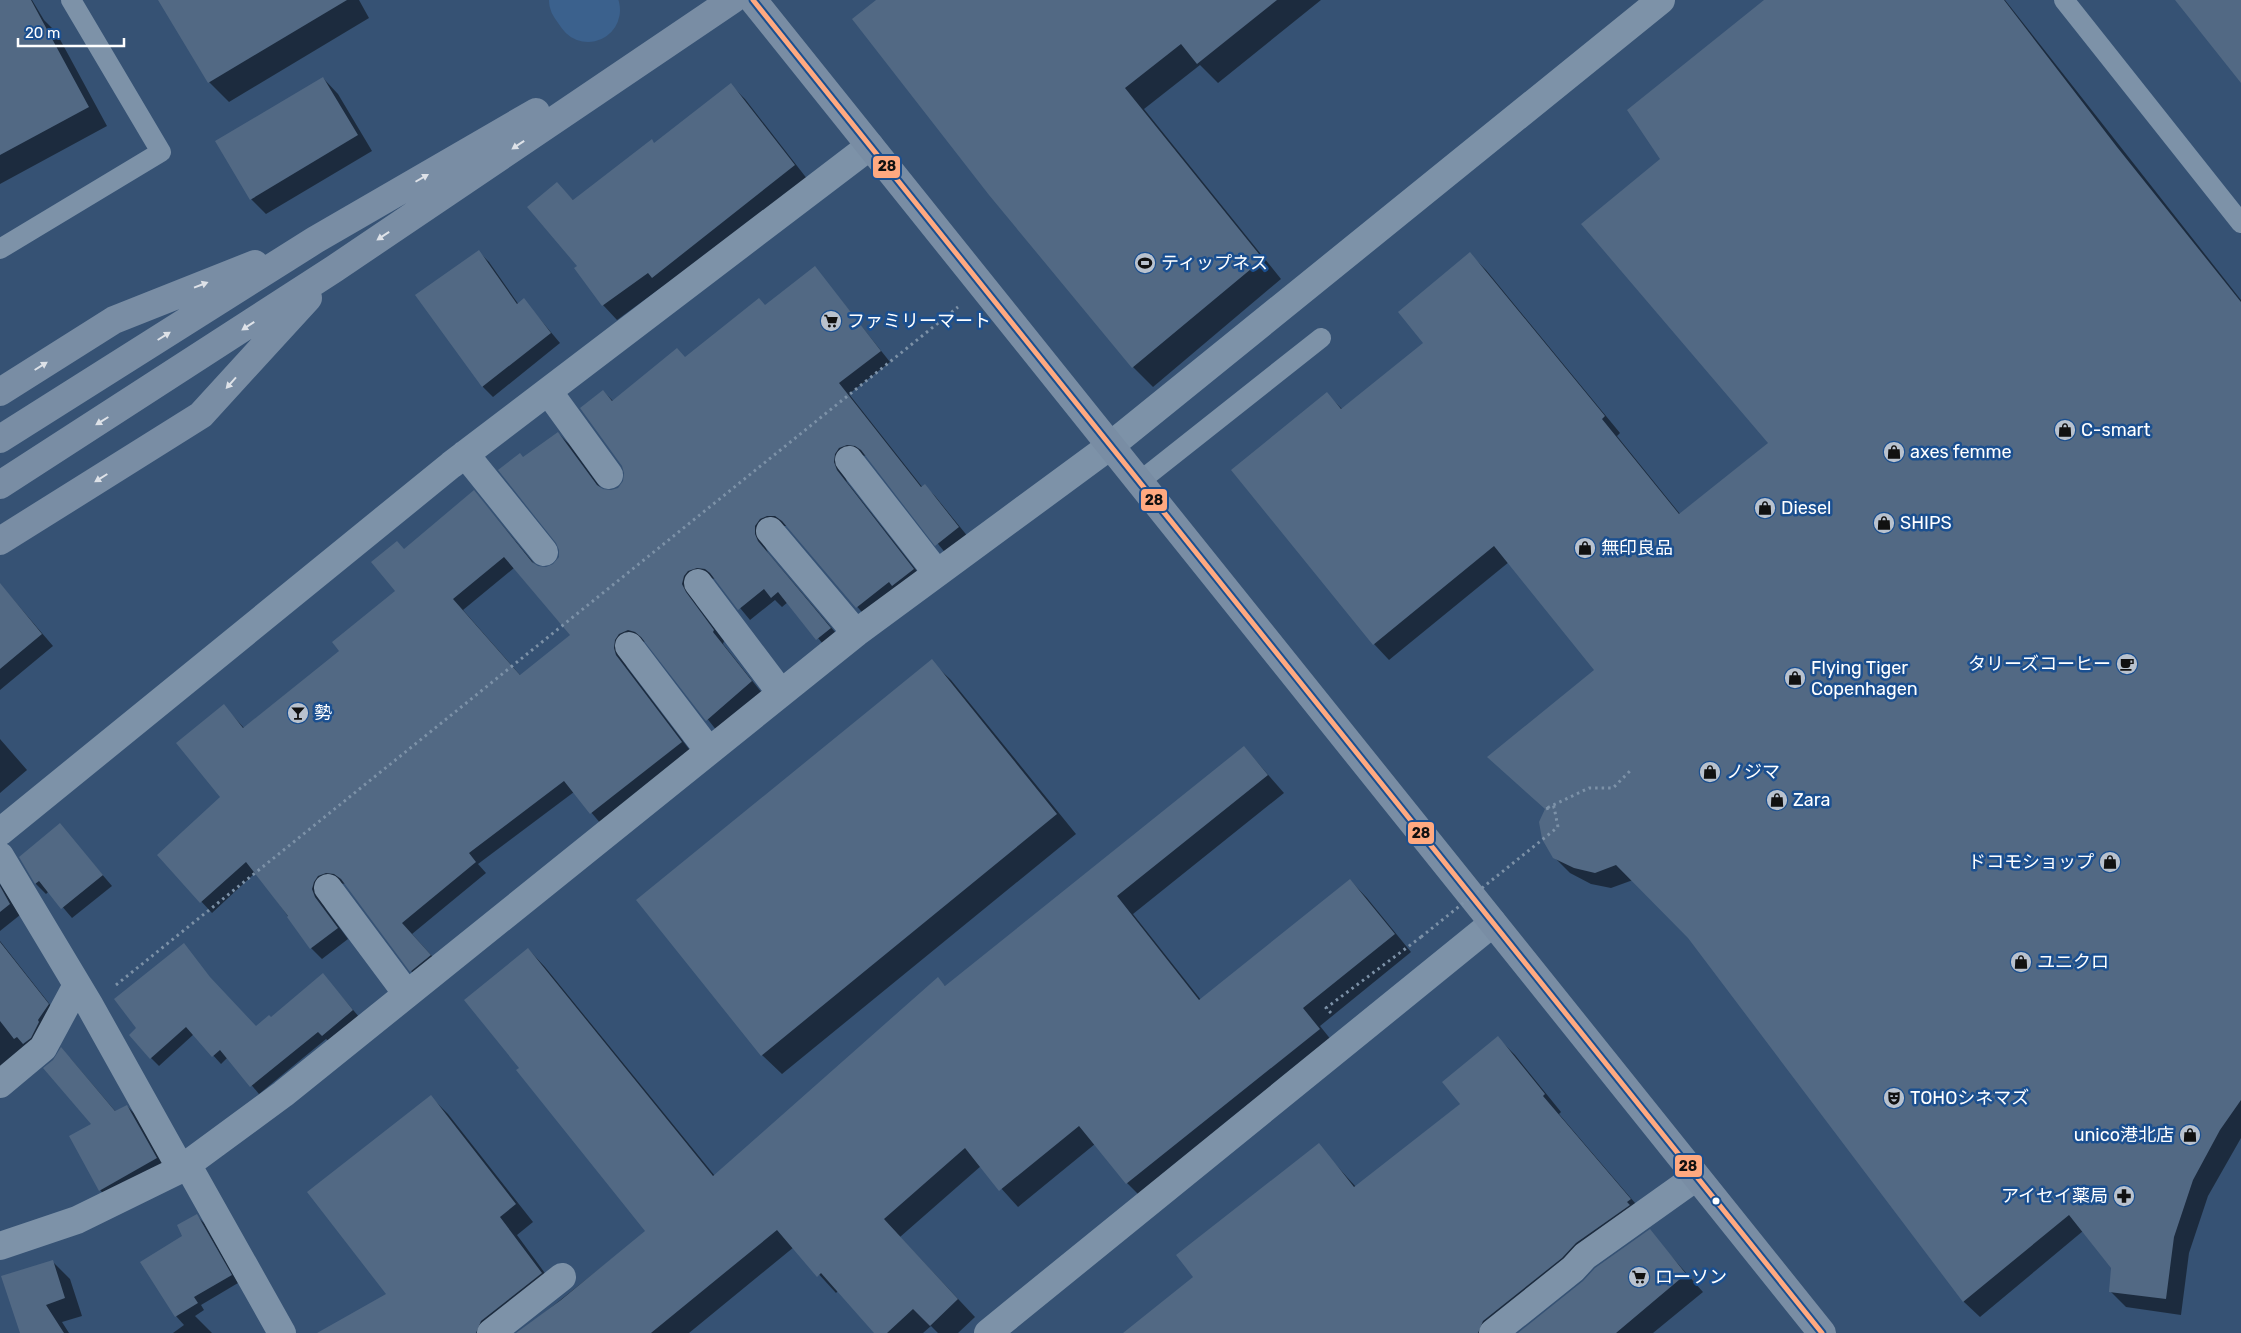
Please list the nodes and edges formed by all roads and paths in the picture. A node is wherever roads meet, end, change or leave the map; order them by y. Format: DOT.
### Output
graph roads {
  1 [pos="71,0"];
  2 [pos="731,0"];
  3 [pos="753,0"];
  4 [pos="1661,0"];
  5 [pos="2064,0"];
  6 [pos="870,146"];
  7 [pos="2241,223"];
  8 [pos="315,240"];
  9 [pos="0,249"];
  10 [pos="334,269"];
  11 [pos="983,286"];
  12 [pos="1321,338"];
  13 [pos="548,391"];
  14 [pos="0,392"];
  15 [pos="0,439"];
  16 [pos="1110,446"];
  17 [pos="464,454"];
  18 [pos="849,460"];
  19 [pos="609,475"];
  20 [pos="1139,482"];
  21 [pos="0,486"];
  22 [pos="770,531"];
  23 [pos="0,541"];
  24 [pos="544,552"];
  25 [pos="937,573"];
  26 [pos="698,584"];
  27 [pos="856,632"];
  28 [pos="628,646"];
  29 [pos="781,693"];
  30 [pos="709,751"];
  31 [pos="1630,771"];
  32 [pos="0,832"];
  33 [pos="0,856"];
  34 [pos="328,888"];
  35 [pos="1493,923"];
  36 [pos="407,994"];
  37 [pos="84,996"];
  38 [pos="1326,1008"];
  39 [pos="0,1084"];
  40 [pos="184,1166"];
  41 [pos="1696,1177"];
  42 [pos="0,1246"];
  43 [pos="562,1277"];
  44 [pos="282,1333"];
  45 [pos="491,1333"];
  46 [pos="988,1333"];
  47 [pos="1493,1333"];
  48 [pos="1822,1333"];
  1 -- 9 [label="lane"];
  8 -- 2 [label="street, one-way"];
  2 -- 10 [label="street, one-way"];
  3 -- 6 [label="street"];
  4 -- 16 [label="street"];
  5 -- 7 [label="lane"];
  6 -- 11 [label="street"];
  6 -- 13 [label="street"];
  14 -- 8 [label="street, one-way"];
  15 -- 8 [label="street, one-way"];
  10 -- 21 [label="street, one-way"];
  10 -- 23 [label="street, one-way"];
  11 -- 16 [label="street"];
  11 -- 37 [label="path"];
  12 -- 20 [label="lane"];
  13 -- 17 [label="street"];
  13 -- 19 [label="street"];
  16 -- 20 [label="street"];
  16 -- 25 [label="street"];
  17 -- 24 [label="street"];
  17 -- 32 [label="street"];
  18 -- 25 [label="street"];
  20 -- 35 [label="street"];
  22 -- 27 [label="street"];
  25 -- 27 [label="street"];
  26 -- 29 [label="street"];
  27 -- 29 [label="street"];
  28 -- 30 [label="street"];
  29 -- 30 [label="street"];
  30 -- 36 [label="street"];
  31 -- 38 [label="path, bridge"];
  33 -- 37 [label="street"];
  34 -- 36 [label="street"];
  35 -- 41 [label="street"];
  35 -- 46 [label="street"];
  36 -- 40 [label="street"];
  37 -- 39 [label="street"];
  37 -- 40 [label="street"];
  40 -- 42 [label="street"];
  40 -- 44 [label="street"];
  41 -- 47 [label="street"];
  41 -- 48 [label="street"];
  43 -- 45 [label="street"];
}
